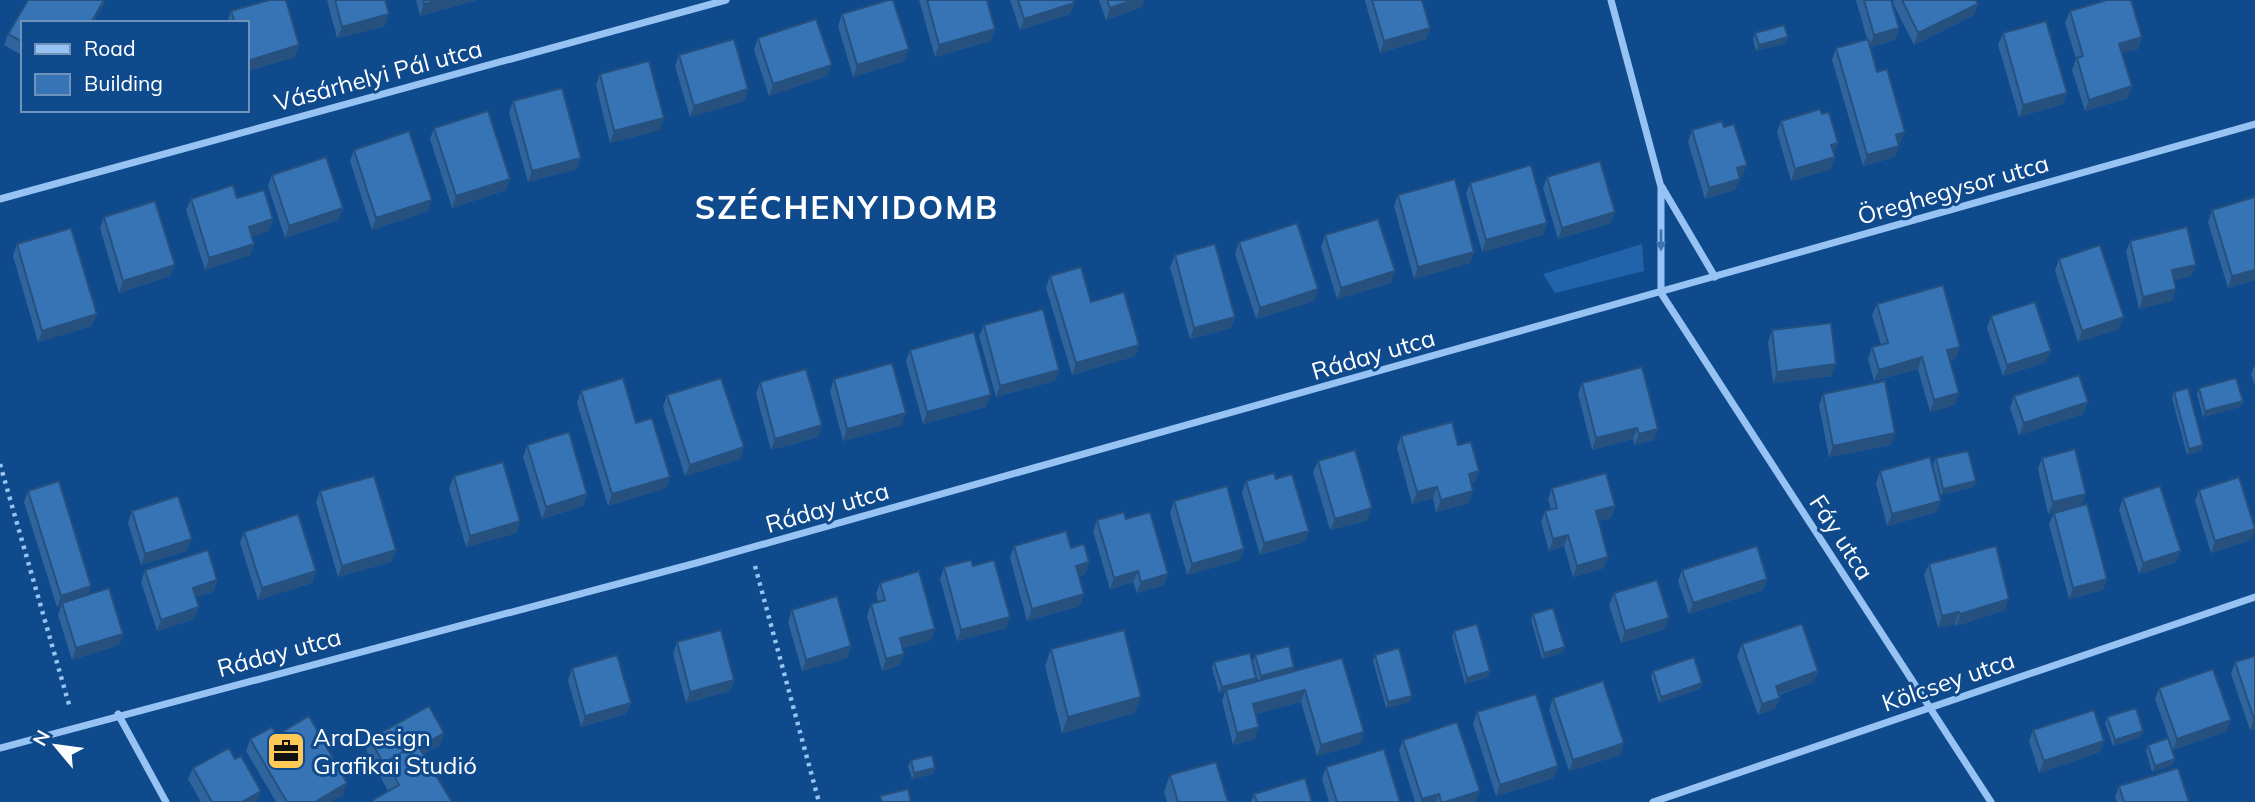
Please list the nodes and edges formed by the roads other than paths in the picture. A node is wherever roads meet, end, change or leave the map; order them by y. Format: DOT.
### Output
graph roads {
  1 [pos="726,0"];
  2 [pos="1611,0"];
  3 [pos="2255,124"];
  4 [pos="1661,187"];
  5 [pos="0,199"];
  6 [pos="1716,276"];
  7 [pos="1661,293"];
  8 [pos="2255,597"];
  9 [pos="1930,708"];
  10 [pos="118,714"];
  11 [pos="0,748"];
  12 [pos="166,802"];
  13 [pos="1653,802"];
  14 [pos="1991,802"];
  1 -- 5 [label="street, Vásárhelyi Pál utca"];
  2 -- 4 [label="street"];
  3 -- 6 [label="street, Öreghegysor utca"];
  4 -- 6 [label="street"];
  4 -- 7 [label="street, one-way"];
  6 -- 7 [label="street, Öreghegysor utca"];
  7 -- 9 [label="street, Fáy utca"];
  7 -- 10 [label="street, Ráday utca"];
  8 -- 9 [label="street, Kölcsey utca"];
  9 -- 13 [label="street, Kölcsey utca"];
  9 -- 14 [label="street, Fáy utca"];
  10 -- 11 [label="street, Ráday utca"];
  10 -- 12 [label="street"];
}
